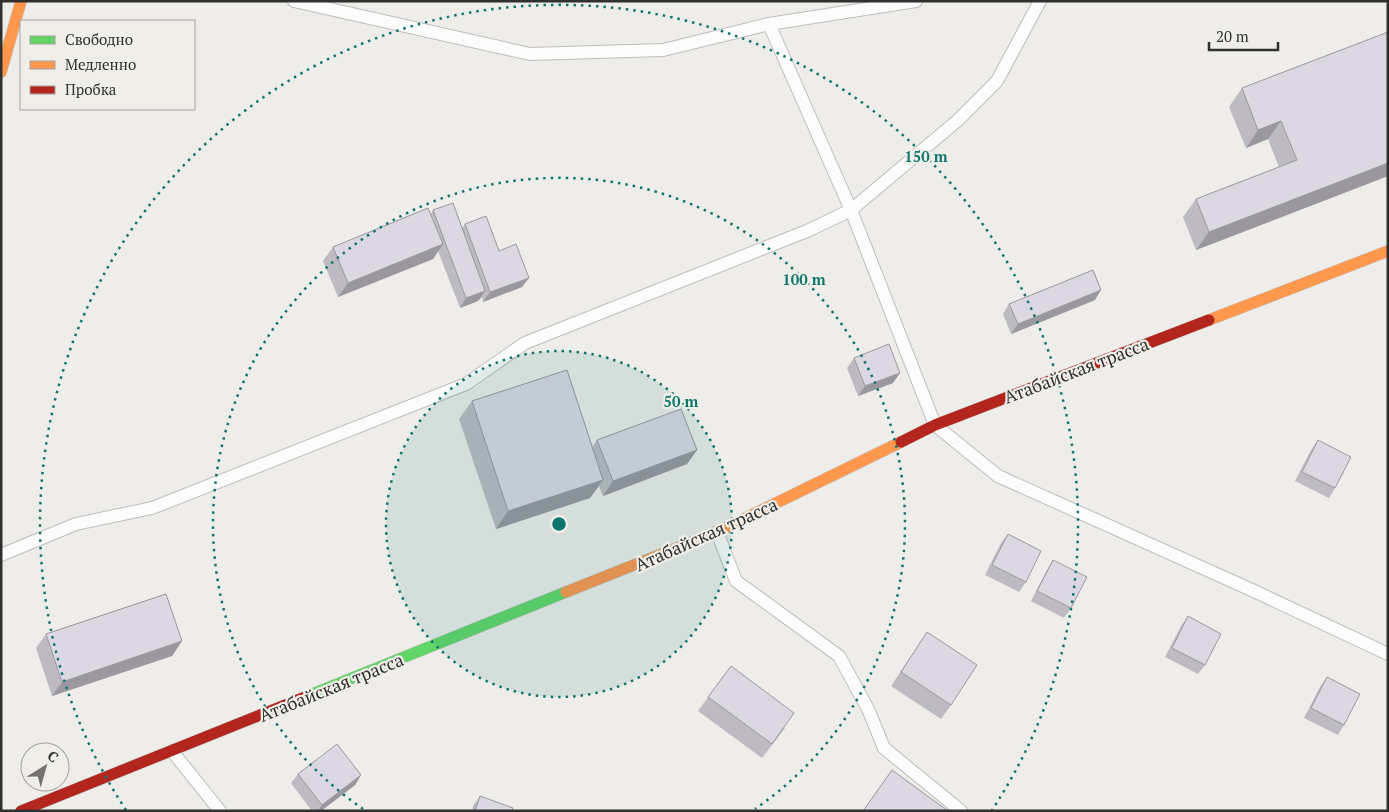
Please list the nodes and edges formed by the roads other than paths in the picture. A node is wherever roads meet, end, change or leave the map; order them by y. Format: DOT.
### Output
graph roads {
  1 [pos="21,1"];
  2 [pos="294,1"];
  3 [pos="916,1"];
  4 [pos="1040,1"];
  5 [pos="769,24"];
  6 [pos="1,72"];
  7 [pos="851,210"];
  8 [pos="1388,251"];
  9 [pos="935,425"];
  10 [pos="717,532"];
  11 [pos="1,554"];
  12 [pos="1388,654"];
  13 [pos="172,751"];
  14 [pos="21,811"];
  15 [pos="220,811"];
  16 [pos="961,811"];
  1 -- 6 [label="main road"];
  2 -- 5 [label="lane"];
  3 -- 5 [label="lane"];
  4 -- 7 [label="lane"];
  5 -- 7 [label="lane"];
  7 -- 9 [label="lane"];
  7 -- 11 [label="lane"];
  8 -- 9 [label="main road, Атабайская трасса"];
  9 -- 10 [label="main road, Атабайская трасса"];
  9 -- 12 [label="lane"];
  10 -- 13 [label="main road, Атабайская трасса"];
  10 -- 16 [label="lane"];
  13 -- 14 [label="main road, Атабайская трасса"];
  13 -- 15 [label="lane"];
}
